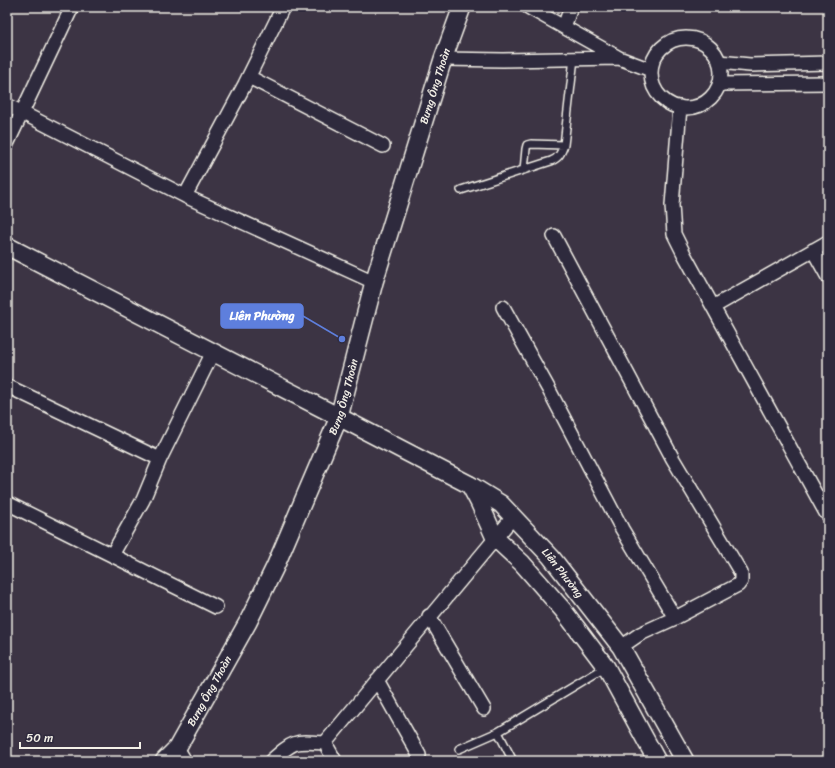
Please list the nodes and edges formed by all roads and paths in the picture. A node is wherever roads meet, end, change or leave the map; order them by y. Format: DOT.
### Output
graph roads {
  1 [pos="72,7"];
  2 [pos="283,7"];
  3 [pos="462,7"];
  4 [pos="528,7"];
  5 [pos="571,7"];
  6 [pos="564,27"];
  7 [pos="574,58"];
  8 [pos="619,58"];
  9 [pos="443,59"];
  10 [pos="719,62"];
  11 [pos="828,63"];
  12 [pos="651,70"];
  13 [pos="249,77"];
  14 [pos="828,83"];
  15 [pos="720,84"];
  16 [pos="7,105"];
  17 [pos="680,107"];
  18 [pos="21,112"];
  19 [pos="7,144"];
  20 [pos="564,145"];
  21 [pos="383,146"];
  22 [pos="524,170"];
  23 [pos="461,190"];
  24 [pos="185,196"];
  25 [pos="554,236"];
  26 [pos="828,242"];
  27 [pos="7,246"];
  28 [pos="813,250"];
  29 [pos="828,277"];
  30 [pos="374,282"];
  31 [pos="503,307"];
  32 [pos="713,307"];
  33 [pos="213,352"];
  34 [pos="7,386"];
  35 [pos="339,417"];
  36 [pos="160,459"];
  37 [pos="470,485"];
  38 [pos="7,503"];
  39 [pos="826,513"];
  40 [pos="514,516"];
  41 [pos="495,538"];
  42 [pos="112,555"];
  43 [pos="216,607"];
  44 [pos="429,616"];
  45 [pos="675,618"];
  46 [pos="621,647"];
  47 [pos="606,667"];
  48 [pos="377,680"];
  49 [pos="484,709"];
  50 [pos="498,732"];
  51 [pos="325,743"];
  52 [pos="459,749"];
  53 [pos="181,754"];
  54 [pos="419,755"];
  55 [pos="164,761"];
  56 [pos="271,761"];
  57 [pos="335,761"];
  58 [pos="513,761"];
  59 [pos="657,761"];
  60 [pos="685,761"];
  1 -- 18 [label="street"];
  2 -- 13 [label="street"];
  3 -- 9 [label="street, Bưng Ông Thoàn"];
  4 -- 6 [label="street"];
  5 -- 6 [label="street"];
  6 -- 8 [label="street"];
  7 -- 8 [label="street"];
  7 -- 9 [label="street"];
  7 -- 20 [label="lane"];
  8 -- 12 [label="street"];
  9 -- 30 [label="street, Bưng Ông Thoàn"];
  10 -- 11 [label="street"];
  10 -- 12 [label="street"];
  10 -- 15 [label="street"];
  12 -- 17 [label="street"];
  13 -- 21 [label="street"];
  13 -- 24 [label="street"];
  14 -- 15 [label="street"];
  15 -- 17 [label="street"];
  16 -- 18 [label="street"];
  17 -- 32 [label="street"];
  18 -- 19 [label="street"];
  18 -- 24 [label="street"];
  20 -- 22 [label="lane"];
  20 -- 22 [label="lane"];
  22 -- 23 [label="lane"];
  24 -- 30 [label="street"];
  25 -- 45 [label="street"];
  26 -- 28 [label="street"];
  27 -- 33 [label="street"];
  28 -- 29 [label="street"];
  28 -- 32 [label="street"];
  30 -- 35 [label="street, Bưng Ông Thoàn"];
  31 -- 45 [label="street"];
  32 -- 39 [label="street"];
  33 -- 35 [label="street"];
  33 -- 36 [label="street"];
  34 -- 36 [label="street"];
  35 -- 37 [label="street, Liên Phường"];
  35 -- 53 [label="street, Bưng Ông Thoàn"];
  36 -- 42 [label="street"];
  37 -- 40 [label="street, Liên Phường"];
  37 -- 41 [label="street"];
  38 -- 42 [label="street"];
  40 -- 41 [label="street"];
  40 -- 46 [label="street, Liên Phường"];
  41 -- 44 [label="street"];
  41 -- 47 [label="street"];
  42 -- 43 [label="street"];
  44 -- 48 [label="street"];
  44 -- 49 [label="street"];
  45 -- 46 [label="street"];
  46 -- 60 [label="street, Liên Phường"];
  47 -- 50 [label="lane"];
  47 -- 59 [label="street"];
  48 -- 51 [label="street"];
  48 -- 54 [label="street"];
  50 -- 52 [label="lane"];
  50 -- 58 [label="lane"];
  51 -- 56 [label="street"];
  51 -- 57 [label="street"];
  53 -- 55 [label="street, Bưng Ông Thoàn"];
}
